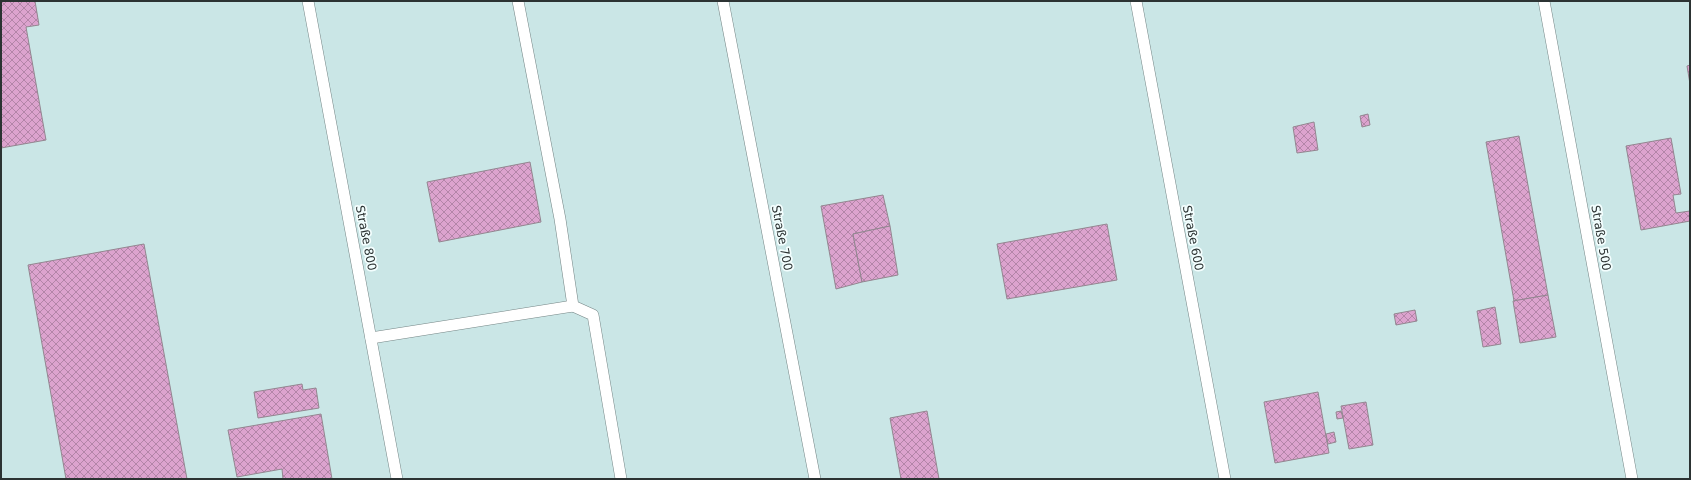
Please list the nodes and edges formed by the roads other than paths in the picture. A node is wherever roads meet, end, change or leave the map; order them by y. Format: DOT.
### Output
graph roads {
  1 [pos="308,1"];
  2 [pos="518,1"];
  3 [pos="723,1"];
  4 [pos="1136,1"];
  5 [pos="1544,1"];
  6 [pos="574,306"];
  7 [pos="371,338"];
  8 [pos="397,479"];
  9 [pos="621,479"];
  10 [pos="815,479"];
  11 [pos="1225,479"];
  12 [pos="1632,479"];
  1 -- 7 [label="lane, Straße 800"];
  2 -- 6 [label="lane"];
  3 -- 10 [label="lane, Straße 700"];
  4 -- 11 [label="lane, Straße 600"];
  5 -- 12 [label="lane, Straße 500"];
  6 -- 7 [label="lane"];
  6 -- 9 [label="lane"];
  7 -- 8 [label="lane, Straße 800"];
}
